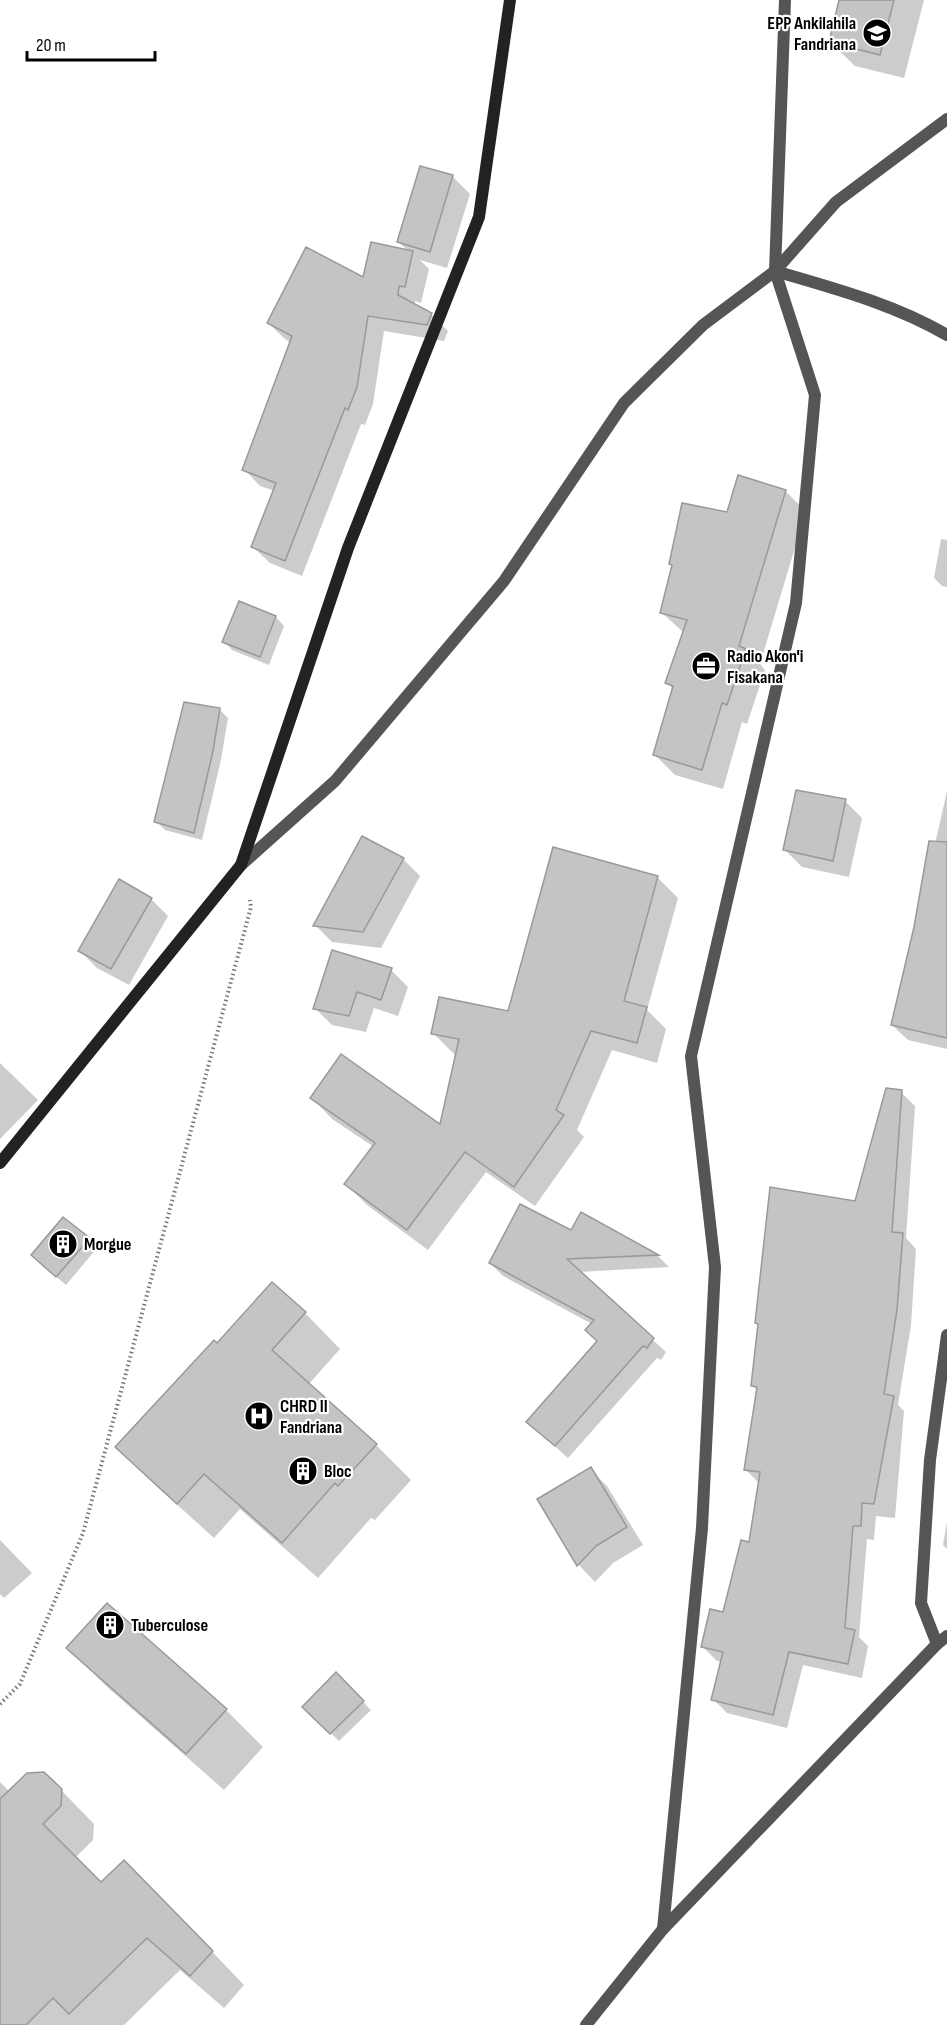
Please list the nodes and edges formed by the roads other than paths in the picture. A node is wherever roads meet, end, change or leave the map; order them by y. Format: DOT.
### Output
graph roads {
  1 [pos="510,0"];
  2 [pos="785,0"];
  3 [pos="947,119"];
  4 [pos="775,271"];
  5 [pos="947,335"];
  6 [pos="241,865"];
  7 [pos="0,1163"];
  8 [pos="947,1335"];
  9 [pos="942,1640"];
  10 [pos="663,1929"];
  11 [pos="586,2025"];
  1 -- 6 [label="street"];
  2 -- 4 [label="street"];
  3 -- 4 [label="street"];
  4 -- 5 [label="street"];
  4 -- 6 [label="street"];
  4 -- 10 [label="street"];
  6 -- 7 [label="street"];
  8 -- 9 [label="street"];
  9 -- 10 [label="street"];
  10 -- 11 [label="street"];
}
